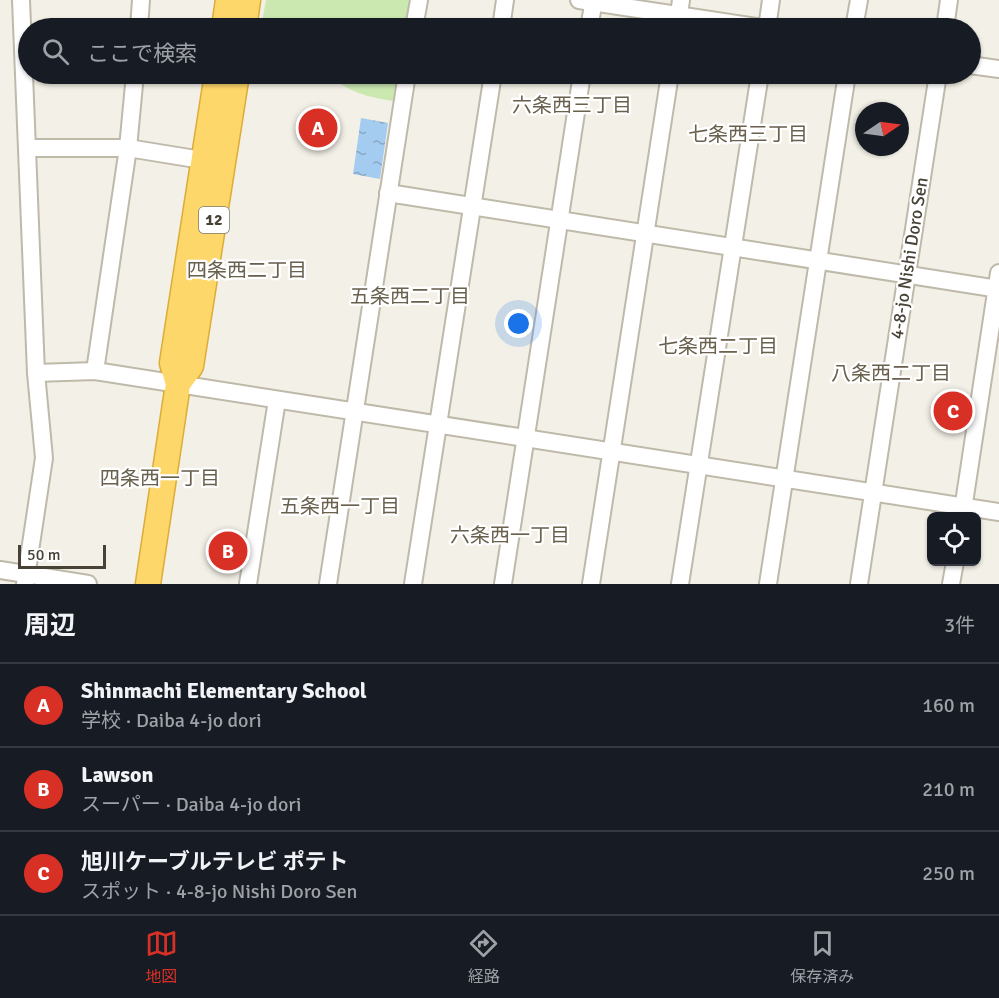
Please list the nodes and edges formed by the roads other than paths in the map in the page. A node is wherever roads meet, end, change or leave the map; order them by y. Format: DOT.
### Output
graph roads {
  1 [pos="21,0"];
  2 [pos="141,0"];
  3 [pos="228,0"];
  4 [pos="248,0"];
  5 [pos="419,0"];
  6 [pos="505,0"];
  7 [pos="771,0"];
  8 [pos="859,0"];
  9 [pos="949,0"];
  10 [pos="589,1"];
  11 [pos="679,15"];
  12 [pos="22,18"];
  13 [pos="140,18"];
  14 [pos="225,18"];
  15 [pos="245,18"];
  16 [pos="416,18"];
  17 [pos="502,18"];
  18 [pos="589,18"];
  19 [pos="699,18"];
  20 [pos="767,18"];
  21 [pos="856,18"];
  22 [pos="946,18"];
  23 [pos="981,67"];
  24 [pos="999,69"];
  25 [pos="24,84"];
  26 [pos="134,84"];
  27 [pos="217,84"];
  28 [pos="234,84"];
  29 [pos="405,84"];
  30 [pos="491,84"];
  31 [pos="580,84"];
  32 [pos="668,84"];
  33 [pos="758,84"];
  34 [pos="846,84"];
  35 [pos="936,84"];
  36 [pos="27,148"];
  37 [pos="128,148"];
  38 [pos="213,162"];
  39 [pos="388,193"];
  40 [pos="472,206"];
  41 [pos="559,220"];
  42 [pos="645,234"];
  43 [pos="733,247"];
  44 [pos="818,261"];
  45 [pos="907,275"];
  46 [pos="998,284"];
  47 [pos="95,371"];
  48 [pos="36,373"];
  49 [pos="178,384"];
  50 [pos="277,400"];
  51 [pos="354,412"];
  52 [pos="438,425"];
  53 [pos="525,438"];
  54 [pos="612,452"];
  55 [pos="699,465"];
  56 [pos="784,479"];
  57 [pos="873,493"];
  58 [pos="963,512"];
  59 [pos="981,512"];
  60 [pos="999,512"];
  61 [pos="954,566"];
  62 [pos="0,570"];
  63 [pos="26,579"];
  64 [pos="87,584"];
  65 [pos="148,584"];
  66 [pos="248,584"];
  67 [pos="328,584"];
  68 [pos="413,584"];
  69 [pos="503,584"];
  70 [pos="591,584"];
  71 [pos="680,584"];
  72 [pos="768,584"];
  73 [pos="859,584"];
  74 [pos="951,584"];
  1 -- 12 [label="street"];
  2 -- 13 [label="street"];
  3 -- 14 [label="highway"];
  4 -- 15 [label="highway"];
  5 -- 16 [label="street"];
  6 -- 17 [label="street"];
  7 -- 20 [label="street"];
  8 -- 21 [label="street"];
  9 -- 22 [label="street"];
  10 -- 11 [label="street"];
  10 -- 18 [label="street"];
  11 -- 19 [label="street"];
  23 -- 24 [label="street"];
  25 -- 36 [label="street"];
  26 -- 37 [label="street"];
  27 -- 38 [label="highway, 12"];
  28 -- 38 [label="highway, 12"];
  29 -- 39 [label="street"];
  30 -- 40 [label="street"];
  31 -- 41 [label="street"];
  32 -- 42 [label="street"];
  33 -- 43 [label="street"];
  34 -- 44 [label="street"];
  35 -- 45 [label="street, 4-8-jo Nishi Doro Sen"];
  36 -- 37 [label="street"];
  36 -- 48 [label="street"];
  37 -- 38 [label="street"];
  37 -- 47 [label="street"];
  38 -- 49 [label="highway, 12"];
  39 -- 40 [label="street"];
  39 -- 51 [label="street"];
  40 -- 41 [label="street"];
  40 -- 52 [label="street"];
  41 -- 42 [label="street"];
  41 -- 53 [label="street"];
  42 -- 43 [label="street"];
  42 -- 54 [label="street"];
  43 -- 44 [label="street"];
  43 -- 55 [label="street"];
  44 -- 45 [label="street"];
  44 -- 56 [label="street"];
  45 -- 46 [label="street"];
  45 -- 57 [label="street, 4-8-jo Nishi Doro Sen"];
  46 -- 58 [label="street"];
  47 -- 48 [label="street"];
  47 -- 49 [label="street"];
  48 -- 63 [label="street"];
  49 -- 50 [label="street"];
  49 -- 65 [label="highway, 12"];
  50 -- 51 [label="street"];
  50 -- 66 [label="street"];
  51 -- 52 [label="street"];
  51 -- 67 [label="street"];
  52 -- 53 [label="street"];
  52 -- 68 [label="street"];
  53 -- 54 [label="street"];
  53 -- 69 [label="street"];
  54 -- 55 [label="street"];
  54 -- 70 [label="street"];
  55 -- 56 [label="street"];
  55 -- 71 [label="street"];
  56 -- 57 [label="street"];
  56 -- 72 [label="street"];
  57 -- 58 [label="street"];
  57 -- 73 [label="street, 4-8-jo Nishi Doro Sen"];
  59 -- 60 [label="street"];
  61 -- 74 [label="street"];
  62 -- 63 [label="street"];
  63 -- 64 [label="street"];
}
